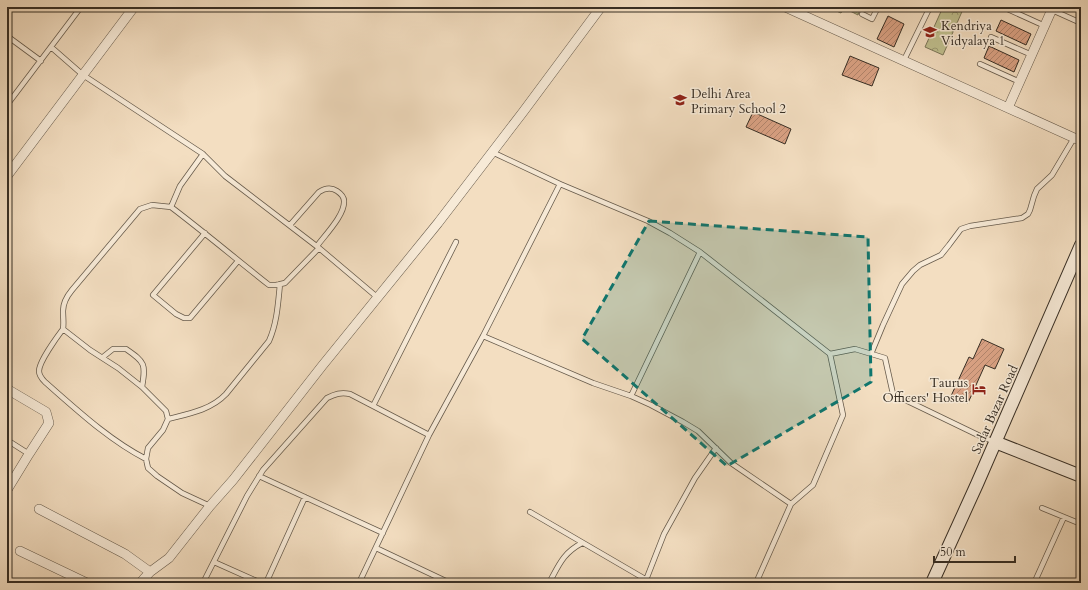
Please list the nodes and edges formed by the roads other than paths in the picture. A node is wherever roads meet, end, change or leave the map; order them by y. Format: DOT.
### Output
graph roads {
  1 [pos="81,7"];
  2 [pos="134,7"];
  3 [pos="601,7"];
  4 [pos="785,7"];
  5 [pos="878,7"];
  6 [pos="930,7"];
  7 [pos="1003,7"];
  8 [pos="1052,8"];
  9 [pos="862,14"];
  10 [pos="1081,23"];
  11 [pos="1044,26"];
  12 [pos="7,36"];
  13 [pos="992,37"];
  14 [pos="51,47"];
  15 [pos="1032,55"];
  16 [pos="904,60"];
  17 [pos="41,61"];
  18 [pos="980,64"];
  19 [pos="83,75"];
  20 [pos="1020,82"];
  21 [pos="7,105"];
  22 [pos="1008,108"];
  23 [pos="1078,140"];
  24 [pos="492,152"];
  25 [pos="204,154"];
  26 [pos="7,176"];
  27 [pos="560,184"];
  28 [pos="171,207"];
  29 [pos="290,225"];
  30 [pos="205,233"];
  31 [pos="456,242"];
  32 [pos="1081,245"];
  33 [pos="318,247"];
  34 [pos="700,252"];
  35 [pos="238,261"];
  36 [pos="280,284"];
  37 [pos="377,297"];
  38 [pos="63,329"];
  39 [pos="484,336"];
  40 [pos="830,354"];
  41 [pos="871,354"];
  42 [pos="102,358"];
  43 [pos="142,387"];
  44 [pos="7,389"];
  45 [pos="631,396"];
  46 [pos="373,406"];
  47 [pos="168,419"];
  48 [pos="429,435"];
  49 [pos="7,440"];
  50 [pos="995,442"];
  51 [pos="716,448"];
  52 [pos="29,454"];
  53 [pos="146,460"];
  54 [pos="259,476"];
  55 [pos="1081,476"];
  56 [pos="7,490"];
  57 [pos="305,497"];
  58 [pos="791,504"];
  59 [pos="210,506"];
  60 [pos="1042,508"];
  61 [pos="39,509"];
  62 [pos="530,512"];
  63 [pos="1064,517"];
  64 [pos="1081,524"];
  65 [pos="383,532"];
  66 [pos="582,543"];
  67 [pos="376,548"];
  68 [pos="20,551"];
  69 [pos="214,562"];
  70 [pos="150,572"];
  71 [pos="646,580"];
  72 [pos="87,583"];
  73 [pos="140,583"];
  74 [pos="203,583"];
  75 [pos="261,583"];
  76 [pos="266,583"];
  77 [pos="359,583"];
  78 [pos="450,583"];
  79 [pos="549,583"];
  80 [pos="652,583"];
  81 [pos="756,583"];
  82 [pos="932,583"];
  83 [pos="1036,583"];
  1 -- 14 [label="lane"];
  2 -- 19 [label="street"];
  3 -- 24 [label="street"];
  4 -- 16 [label="street"];
  5 -- 9 [label="lane"];
  6 -- 16 [label="lane"];
  7 -- 11 [label="lane"];
  8 -- 10 [label="lane"];
  8 -- 11 [label="street"];
  11 -- 15 [label="street"];
  12 -- 17 [label="lane"];
  13 -- 15 [label="lane"];
  14 -- 17 [label="lane"];
  14 -- 19 [label="lane"];
  15 -- 20 [label="street"];
  16 -- 22 [label="street"];
  17 -- 21 [label="lane"];
  18 -- 20 [label="lane"];
  19 -- 25 [label="lane"];
  19 -- 26 [label="street"];
  20 -- 22 [label="street"];
  22 -- 23 [label="street"];
  23 -- 41 [label="lane"];
  24 -- 27 [label="lane"];
  24 -- 37 [label="street"];
  25 -- 28 [label="lane"];
  25 -- 29 [label="lane"];
  27 -- 34 [label="lane"];
  27 -- 39 [label="lane"];
  28 -- 30 [label="lane"];
  28 -- 38 [label="lane"];
  29 -- 33 [label="lane"];
  29 -- 33 [label="lane"];
  30 -- 35 [label="lane"];
  30 -- 35 [label="lane"];
  31 -- 46 [label="lane"];
  32 -- 50 [label="street, Sadar Bazar Road"];
  33 -- 36 [label="lane"];
  33 -- 37 [label="lane"];
  34 -- 40 [label="lane"];
  34 -- 45 [label="lane"];
  35 -- 36 [label="lane"];
  36 -- 47 [label="lane"];
  37 -- 59 [label="street"];
  38 -- 42 [label="lane"];
  38 -- 53 [label="lane"];
  39 -- 45 [label="lane"];
  39 -- 48 [label="lane"];
  40 -- 41 [label="lane"];
  40 -- 58 [label="lane"];
  41 -- 50 [label="lane"];
  42 -- 43 [label="lane"];
  42 -- 43 [label="lane"];
  43 -- 47 [label="lane"];
  44 -- 52 [label="street"];
  45 -- 51 [label="lane"];
  46 -- 48 [label="lane"];
  46 -- 54 [label="lane"];
  47 -- 53 [label="lane"];
  48 -- 65 [label="lane"];
  49 -- 52 [label="lane"];
  50 -- 55 [label="street"];
  50 -- 82 [label="street, Sadar Bazar Road"];
  51 -- 58 [label="lane"];
  51 -- 71 [label="lane"];
  52 -- 56 [label="street"];
  53 -- 59 [label="lane"];
  54 -- 57 [label="lane"];
  54 -- 69 [label="lane"];
  57 -- 65 [label="lane"];
  57 -- 76 [label="lane"];
  58 -- 81 [label="lane"];
  59 -- 70 [label="street"];
  60 -- 63 [label="lane"];
  61 -- 70 [label="street"];
  62 -- 66 [label="lane"];
  63 -- 64 [label="lane"];
  63 -- 83 [label="lane"];
  65 -- 67 [label="lane"];
  66 -- 71 [label="lane"];
  66 -- 79 [label="lane"];
  67 -- 77 [label="lane"];
  67 -- 78 [label="lane"];
  68 -- 72 [label="street"];
  69 -- 74 [label="lane"];
  69 -- 75 [label="lane"];
  70 -- 73 [label="street"];
  71 -- 80 [label="lane"];
}
